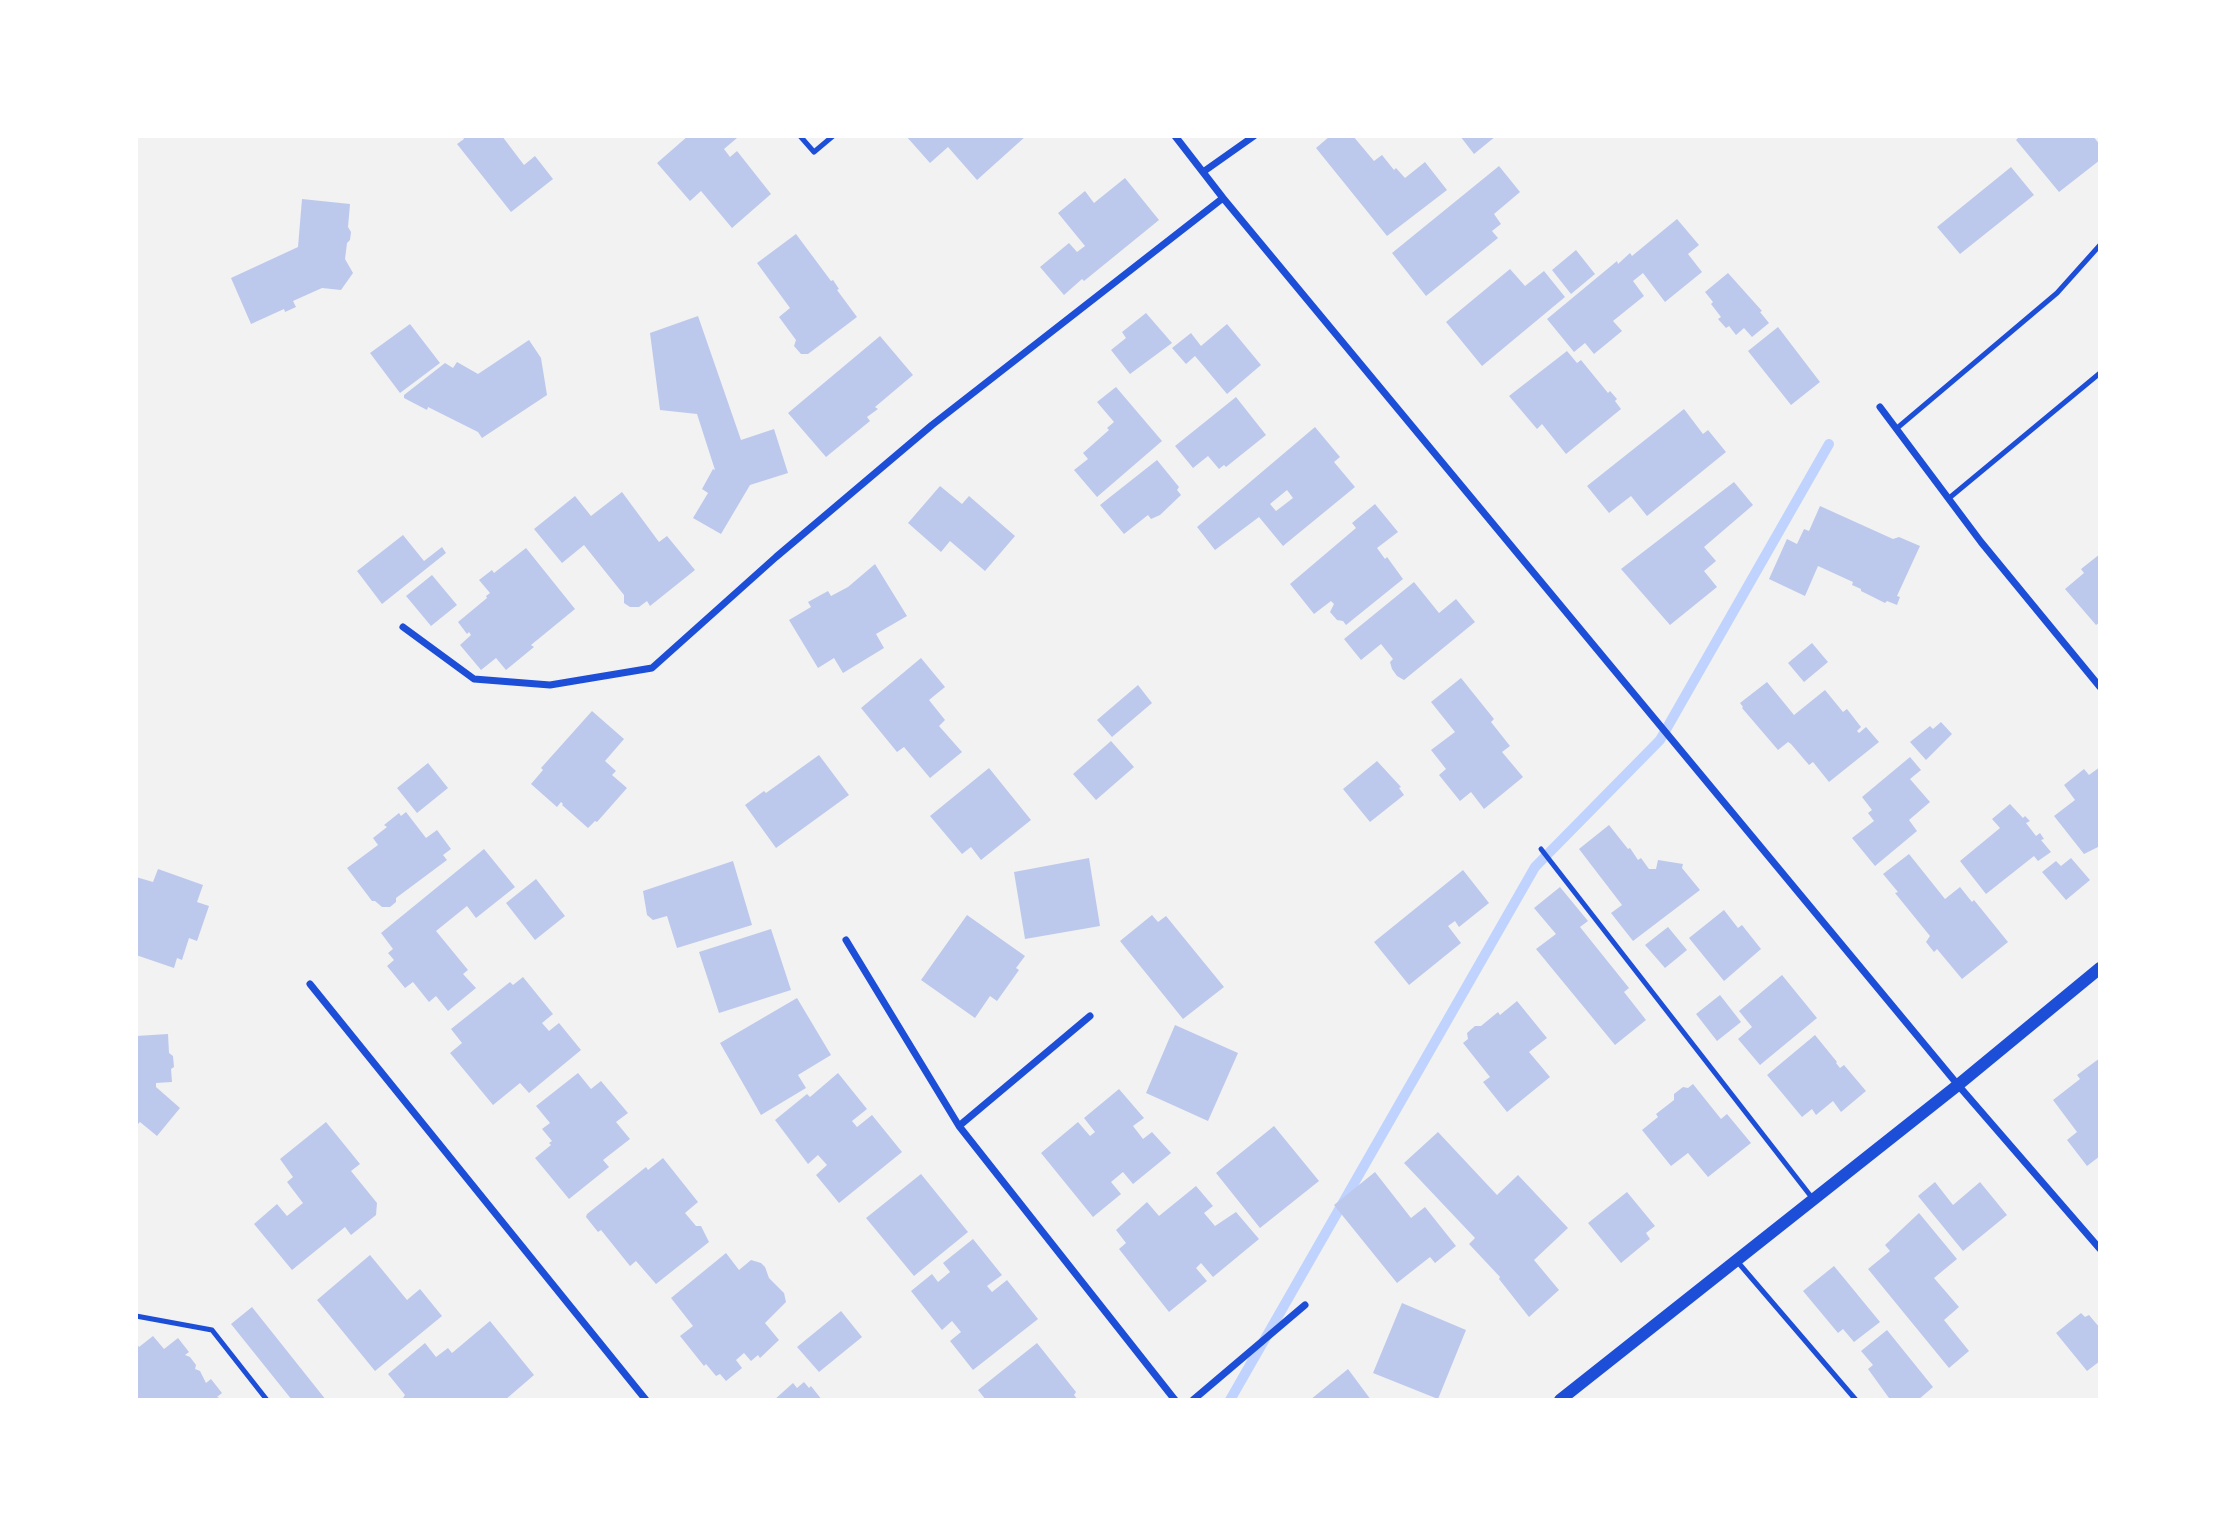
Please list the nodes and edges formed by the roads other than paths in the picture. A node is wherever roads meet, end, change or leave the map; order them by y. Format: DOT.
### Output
graph roads {
  1 [pos="800,136"];
  2 [pos="833,136"];
  3 [pos="1175,136"];
  4 [pos="1254,136"];
  5 [pos="1203,172"];
  6 [pos="1223,198"];
  7 [pos="2099,244"];
  8 [pos="2099,373"];
  9 [pos="1880,407"];
  10 [pos="1896,429"];
  11 [pos="1948,499"];
  12 [pos="403,627"];
  13 [pos="2099,687"];
  14 [pos="1541,849"];
  15 [pos="846,940"];
  16 [pos="2099,968"];
  17 [pos="310,984"];
  18 [pos="1090,1016"];
  19 [pos="1958,1085"];
  20 [pos="959,1126"];
  21 [pos="1813,1199"];
  22 [pos="2099,1249"];
  23 [pos="1736,1260"];
  24 [pos="1306,1305"];
  25 [pos="136,1316"];
  26 [pos="267,1399"];
  27 [pos="646,1399"];
  28 [pos="1175,1399"];
  29 [pos="1193,1399"];
  30 [pos="1560,1399"];
  31 [pos="1856,1399"];
  1 -- 2 [label="lane"];
  3 -- 5 [label="street"];
  4 -- 5 [label="street"];
  5 -- 6 [label="street"];
  6 -- 12 [label="street"];
  6 -- 19 [label="street"];
  7 -- 10 [label="lane"];
  8 -- 11 [label="lane"];
  9 -- 10 [label="street"];
  10 -- 11 [label="street"];
  11 -- 13 [label="street"];
  14 -- 21 [label="lane"];
  15 -- 20 [label="street"];
  16 -- 19 [label="street"];
  17 -- 27 [label="street"];
  18 -- 20 [label="street"];
  19 -- 21 [label="street"];
  19 -- 22 [label="street"];
  20 -- 28 [label="street"];
  21 -- 23 [label="street"];
  23 -- 30 [label="street"];
  23 -- 31 [label="lane"];
  24 -- 29 [label="street"];
  25 -- 26 [label="lane"];
}
